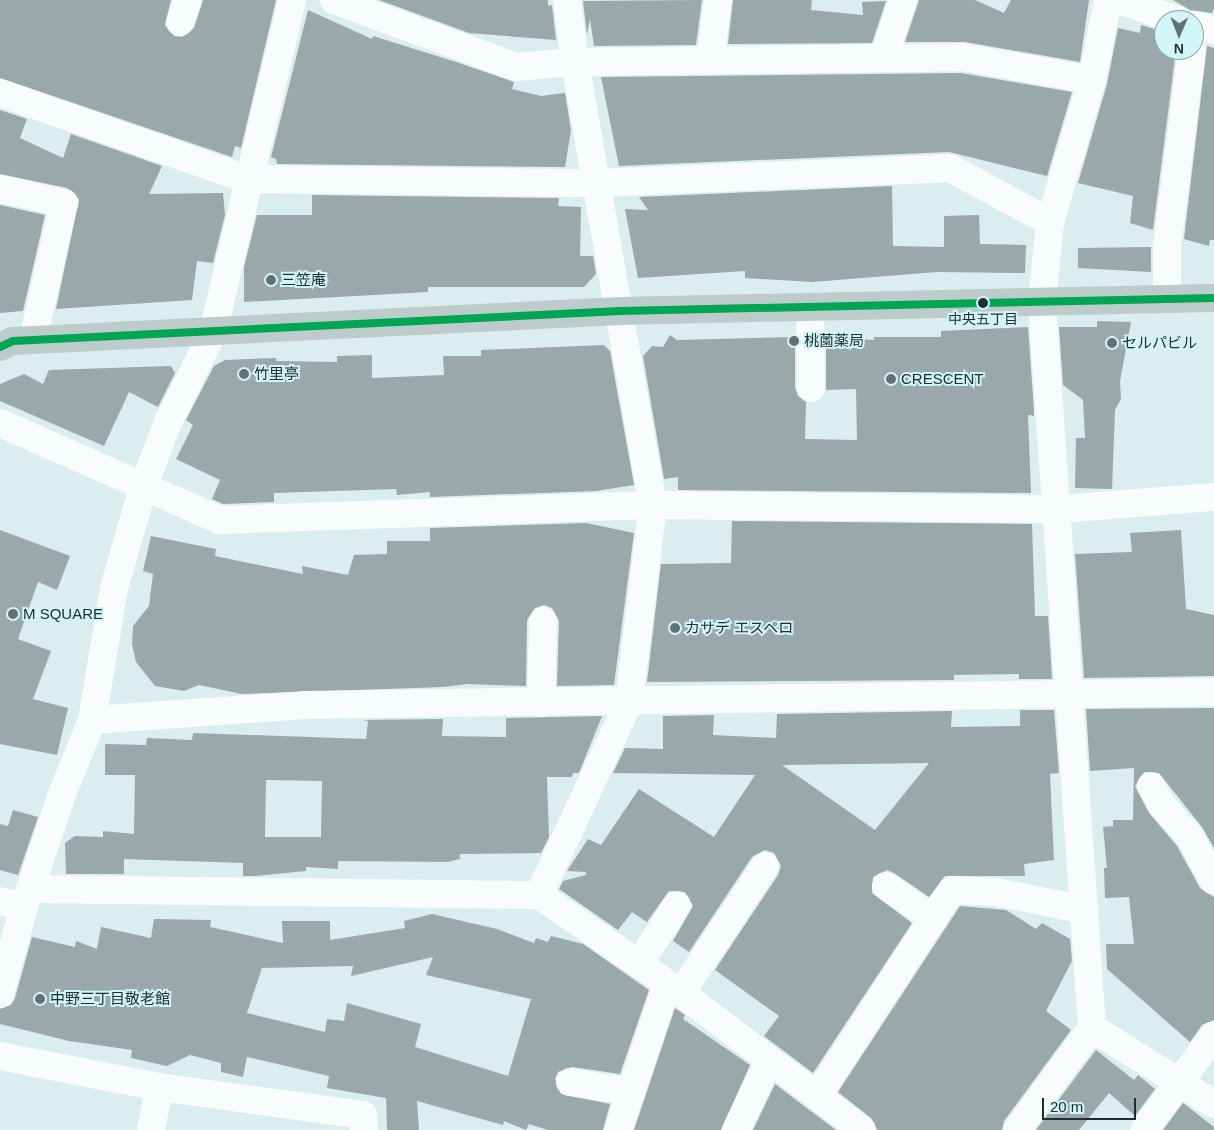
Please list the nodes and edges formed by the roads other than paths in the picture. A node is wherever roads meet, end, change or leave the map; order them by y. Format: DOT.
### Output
graph roads {
  1 [pos="292,0"];
  2 [pos="334,0"];
  3 [pos="567,0"];
  4 [pos="718,0"];
  5 [pos="903,0"];
  6 [pos="1108,0"];
  7 [pos="1119,0"];
  8 [pos="1154,12"];
  9 [pos="884,56"];
  10 [pos="1191,60"];
  11 [pos="710,61"];
  12 [pos="575,62"];
  13 [pos="1092,80"];
  14 [pos="0,93"];
  15 [pos="247,178"];
  16 [pos="596,183"];
  17 [pos="0,189"];
  18 [pos="1050,222"];
  19 [pos="1167,297"];
  20 [pos="1214,298"];
  21 [pos="1042,303"];
  22 [pos="810,308"];
  23 [pos="620,311"];
  24 [pos="212,332"];
  25 [pos="34,340"];
  26 [pos="0,347"];
  27 [pos="811,388"];
  28 [pos="0,423"];
  29 [pos="143,488"];
  30 [pos="1214,497"];
  31 [pos="653,505"];
  32 [pos="1058,509"];
  33 [pos="543,621"];
  34 [pos="1214,692"];
  35 [pos="1070,693"];
  36 [pos="630,702"];
  37 [pos="541,703"];
  38 [pos="92,720"];
  39 [pos="1151,786"];
  40 [pos="765,866"];
  41 [pos="1214,881"];
  42 [pos="886,886"];
  43 [pos="539,895"];
  44 [pos="18,899"];
  45 [pos="677,905"];
  46 [pos="1085,910"];
  47 [pos="934,919"];
  48 [pos="639,964"];
  49 [pos="674,988"];
  50 [pos="0,994"];
  51 [pos="1092,1028"];
  52 [pos="1214,1034"];
  53 [pos="0,1056"];
  54 [pos="769,1061"];
  55 [pos="570,1082"];
  56 [pos="1179,1082"];
  57 [pos="159,1086"];
  58 [pos="631,1092"];
  59 [pos="817,1096"];
  60 [pos="1214,1104"];
  61 [pos="152,1130"];
  62 [pos="364,1130"];
  63 [pos="618,1130"];
  64 [pos="736,1130"];
  65 [pos="862,1130"];
  66 [pos="1017,1130"];
  67 [pos="1144,1130"];
  1 -- 15 [label="street"];
  2 -- 12 [label="street"];
  3 -- 12 [label="street"];
  4 -- 11 [label="street"];
  5 -- 9 [label="street"];
  6 -- 13 [label="street"];
  7 -- 8 [label="street"];
  9 -- 11 [label="street"];
  9 -- 13 [label="street"];
  10 -- 19 [label="street"];
  11 -- 12 [label="street"];
  12 -- 16 [label="street"];
  13 -- 18 [label="street"];
  14 -- 15 [label="street"];
  15 -- 16 [label="street"];
  15 -- 24 [label="street"];
  16 -- 18 [label="street"];
  16 -- 23 [label="street"];
  17 -- 25 [label="street"];
  18 -- 21 [label="street"];
  19 -- 20 [label="main road"];
  19 -- 21 [label="main road"];
  21 -- 22 [label="main road"];
  21 -- 32 [label="street"];
  22 -- 23 [label="main road"];
  22 -- 27 [label="street"];
  23 -- 24 [label="main road"];
  23 -- 31 [label="street"];
  24 -- 25 [label="main road"];
  24 -- 29 [label="street"];
  25 -- 26 [label="main road"];
  28 -- 29 [label="street"];
  29 -- 31 [label="street"];
  29 -- 38 [label="street"];
  30 -- 32 [label="street"];
  31 -- 32 [label="street"];
  31 -- 36 [label="street"];
  32 -- 35 [label="street"];
  33 -- 37 [label="street"];
  34 -- 35 [label="street"];
  35 -- 36 [label="street"];
  35 -- 46 [label="street"];
  36 -- 37 [label="street"];
  36 -- 43 [label="street"];
  37 -- 38 [label="street"];
  38 -- 44 [label="street"];
  39 -- 41 [label="street"];
  40 -- 49 [label="street"];
  42 -- 47 [label="street"];
  43 -- 44 [label="street"];
  43 -- 48 [label="street"];
  44 -- 50 [label="street"];
  45 -- 48 [label="street"];
  46 -- 47 [label="street"];
  46 -- 51 [label="street"];
  47 -- 59 [label="street"];
  48 -- 49 [label="street"];
  49 -- 54 [label="street"];
  49 -- 58 [label="street"];
  51 -- 56 [label="street"];
  51 -- 66 [label="street"];
  52 -- 56 [label="street"];
  53 -- 57 [label="street"];
  54 -- 59 [label="street"];
  54 -- 64 [label="street"];
  55 -- 58 [label="street"];
  56 -- 60 [label="street"];
  56 -- 67 [label="street"];
  57 -- 61 [label="street"];
  57 -- 62 [label="street"];
  58 -- 63 [label="street"];
  59 -- 65 [label="street"];
}
